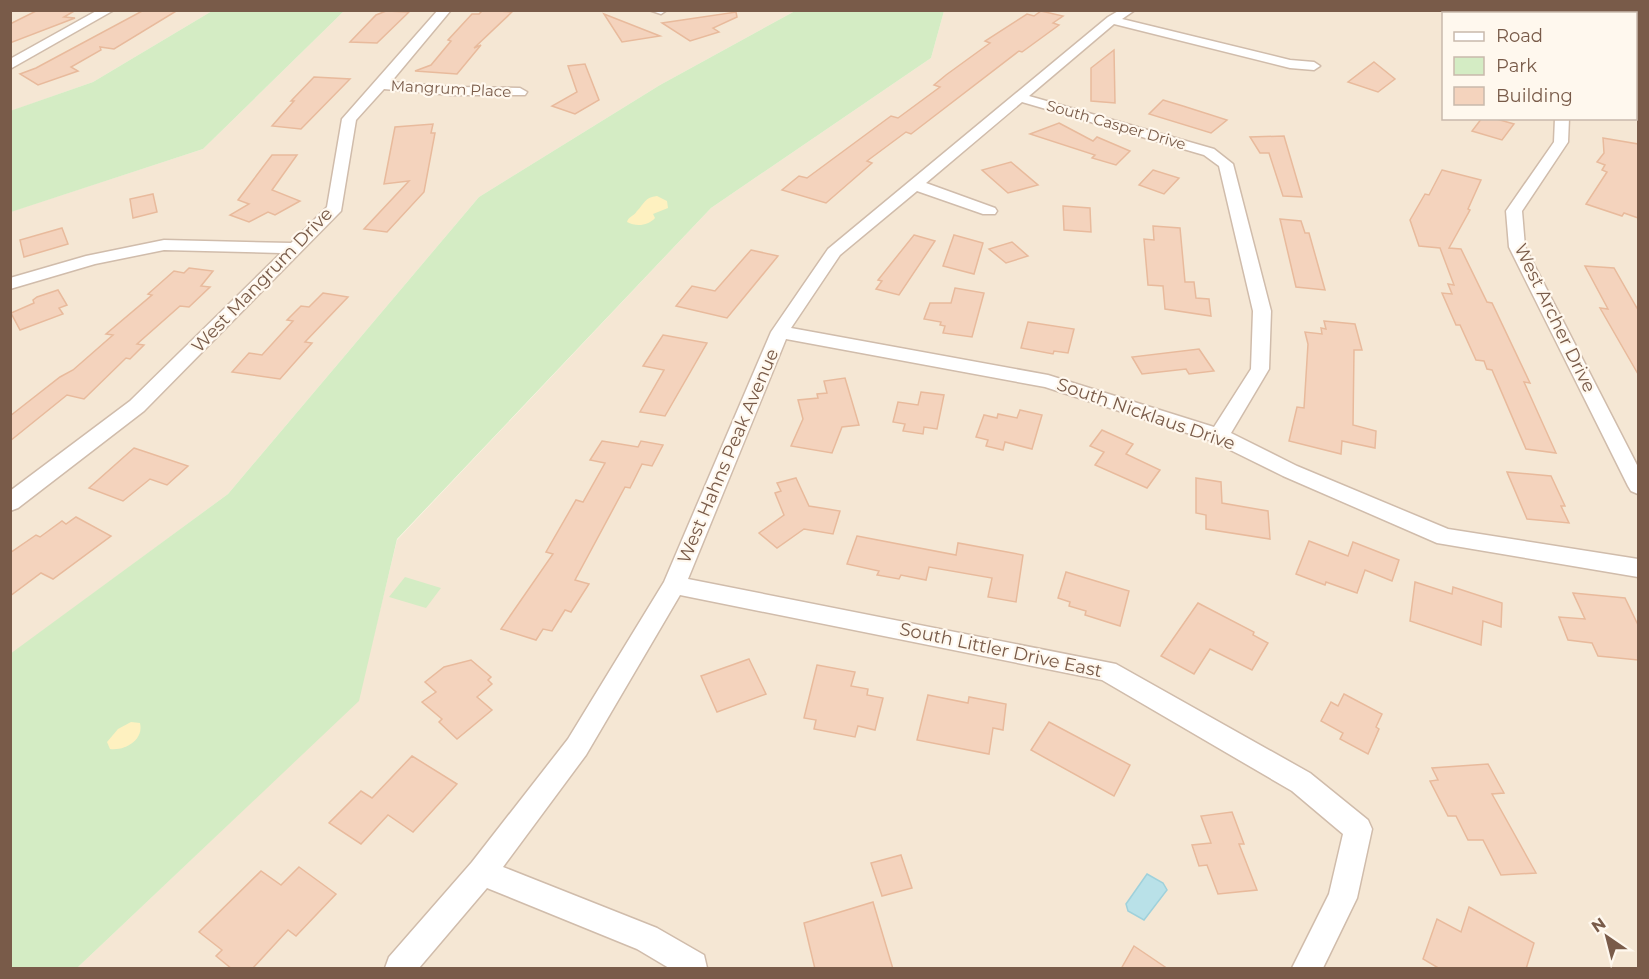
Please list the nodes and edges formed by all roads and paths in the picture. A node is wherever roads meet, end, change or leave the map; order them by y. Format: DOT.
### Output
graph roads {
  1 [pos="108,10"];
  2 [pos="445,10"];
  3 [pos="655,10"];
  4 [pos="662,10"];
  5 [pos="1121,15"];
  6 [pos="10,65"];
  7 [pos="1314,66"];
  8 [pos="381,85"];
  9 [pos="520,92"];
  10 [pos="1022,98"];
  11 [pos="1562,120"];
  12 [pos="913,184"];
  13 [pos="989,211"];
  14 [pos="297,248"];
  15 [pos="10,284"];
  16 [pos="780,332"];
  17 [pos="1219,436"];
  18 [pos="1638,486"];
  19 [pos="10,503"];
  20 [pos="1638,568"];
  21 [pos="674,585"];
  22 [pos="482,872"];
  23 [pos="693,966"];
  24 [pos="400,969"];
  25 [pos="1307,969"];
  1 -- 6 [label="street"];
  2 -- 8 [label="street, West Mangrum Drive"];
  3 -- 4 [label="street"];
  5 -- 7 [label="street"];
  5 -- 10 [label="street, West Hahns Peak Avenue"];
  8 -- 9 [label="street, Mangrum Place"];
  8 -- 14 [label="street, West Mangrum Drive"];
  10 -- 12 [label="street, West Hahns Peak Avenue"];
  10 -- 17 [label="street, South Casper Drive"];
  11 -- 18 [label="street, West Archer Drive"];
  12 -- 13 [label="street"];
  12 -- 16 [label="street, West Hahns Peak Avenue"];
  14 -- 15 [label="street"];
  14 -- 19 [label="street, West Mangrum Drive"];
  16 -- 17 [label="street, South Nicklaus Drive"];
  16 -- 21 [label="street, West Hahns Peak Avenue"];
  17 -- 20 [label="street, South Nicklaus Drive"];
  21 -- 22 [label="street, West Hahns Peak Avenue"];
  21 -- 25 [label="street, South Littler Drive East"];
  22 -- 23 [label="street"];
  22 -- 24 [label="street, West Hahns Peak Avenue"];
}
